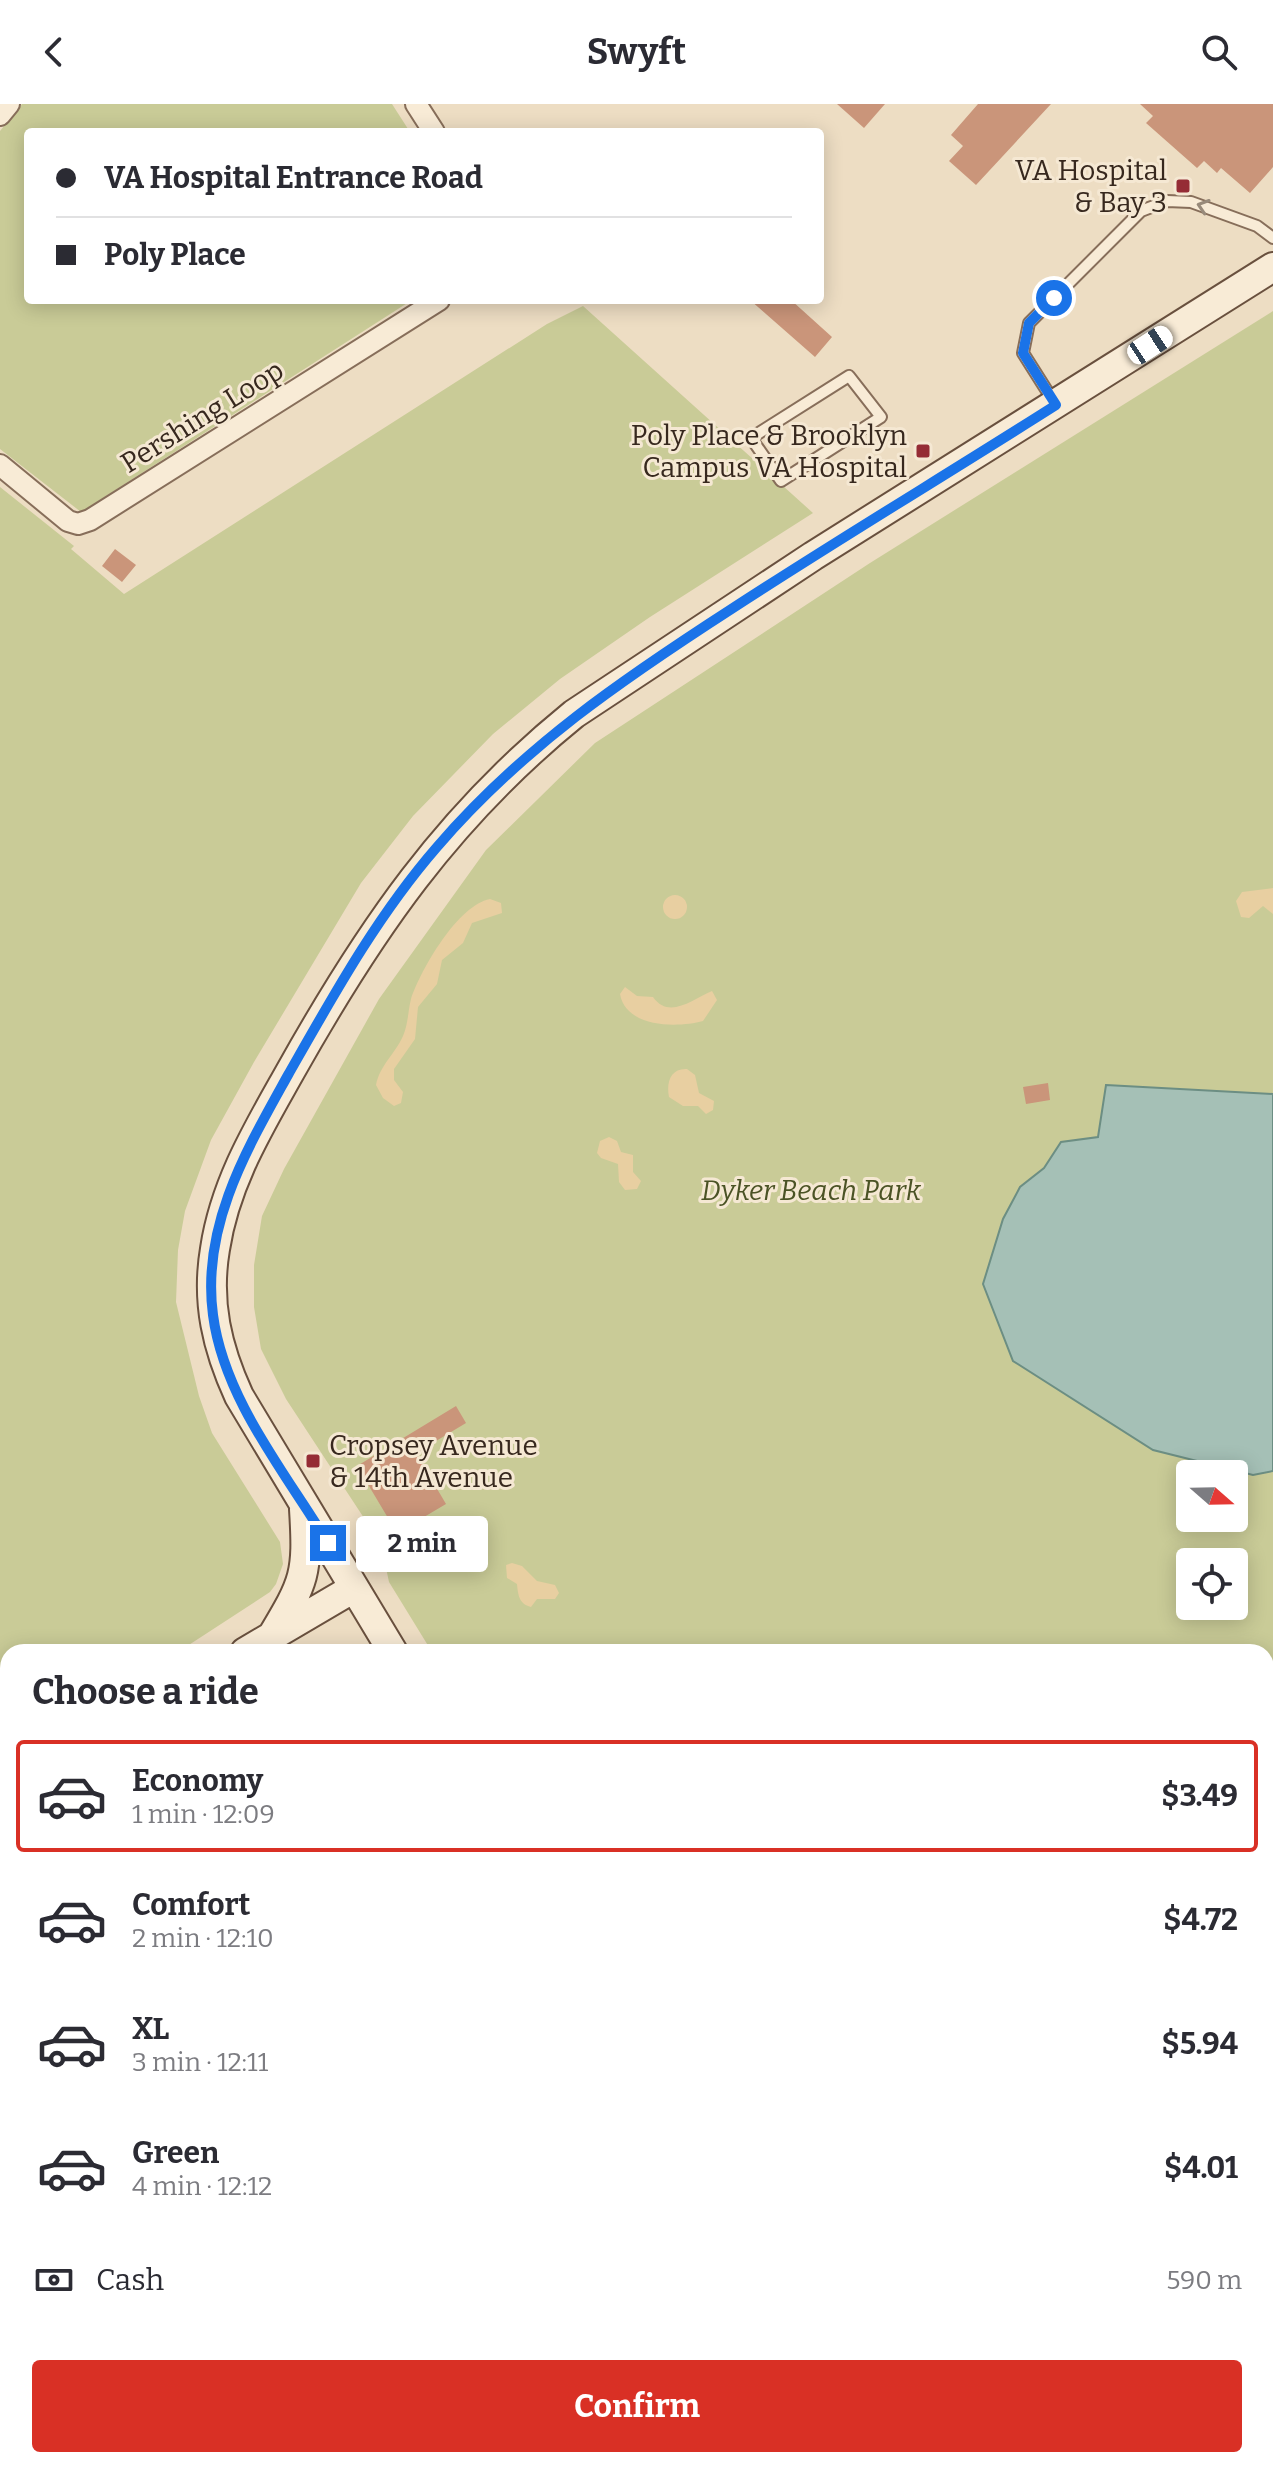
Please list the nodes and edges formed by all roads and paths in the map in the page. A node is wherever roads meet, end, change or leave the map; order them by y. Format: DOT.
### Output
graph roads {
  1 [pos="9,104"];
  2 [pos="416,104"];
  3 [pos="0,115"];
  4 [pos="431,128"];
  5 [pos="1273,238"];
  6 [pos="1273,267"];
  7 [pos="433,304"];
  8 [pos="1056,405"];
  9 [pos="881,417"];
  10 [pos="0,465"];
  11 [pos="303,1502"];
  12 [pos="354,1588"];
  13 [pos="272,1636"];
  14 [pos="258,1644"];
  15 [pos="388,1644"];
  1 -- 3 [label="street"];
  2 -- 4 [label="street"];
  5 -- 8 [label="lane, one-way"];
  6 -- 8 [label="main road"];
  7 -- 10 [label="street, Pershing Loop"];
  8 -- 11 [label="main road"];
  9 -- 9 [label="lane"];
  11 -- 12 [label="main road"];
  11 -- 13 [label="main road"];
  12 -- 13 [label="main road"];
  12 -- 15 [label="main road"];
  13 -- 14 [label="main road"];
}
